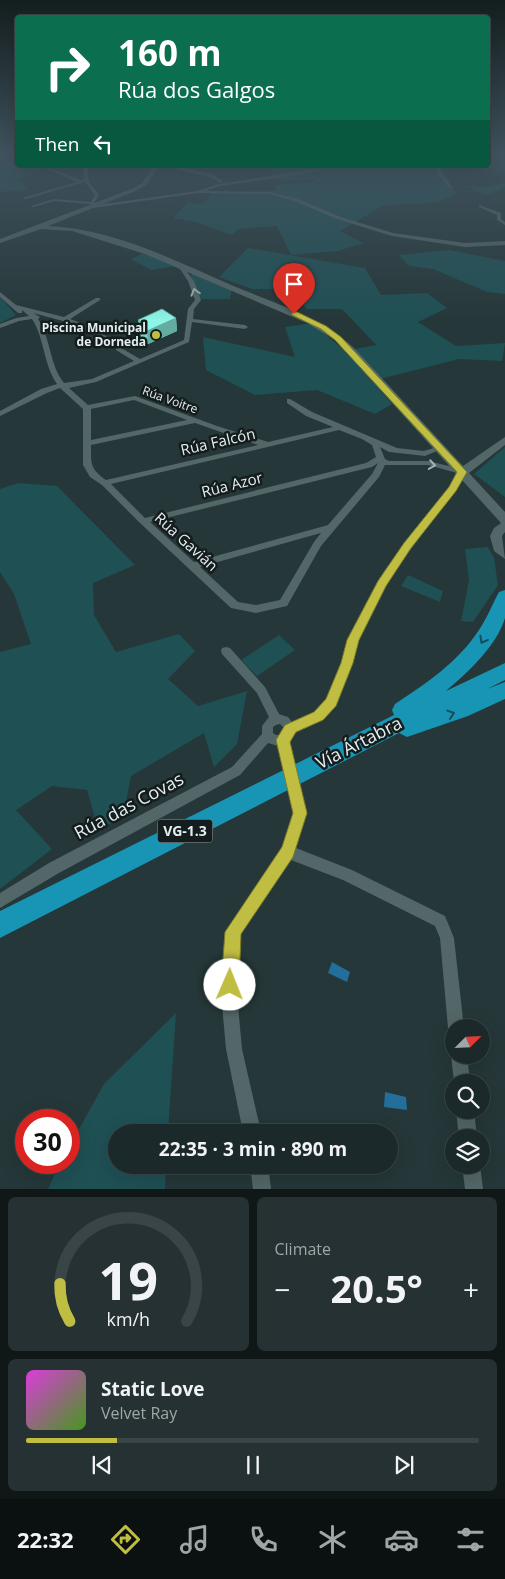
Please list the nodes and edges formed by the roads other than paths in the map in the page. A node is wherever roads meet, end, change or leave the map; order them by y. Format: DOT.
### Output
graph roads {
  1 [pos="81,210"];
  2 [pos="321,210"];
  3 [pos="491,210"];
  4 [pos="505,224"];
  5 [pos="43,228"];
  6 [pos="0,241"];
  7 [pos="505,244"];
  8 [pos="181,266"];
  9 [pos="0,294"];
  10 [pos="98,299"];
  11 [pos="17,308"];
  12 [pos="51,315"];
  13 [pos="35,317"];
  14 [pos="18,319"];
  15 [pos="65,319"];
  16 [pos="189,320"];
  17 [pos="0,326"];
  18 [pos="245,327"];
  19 [pos="140,362"];
  20 [pos="61,385"];
  21 [pos="290,401"];
  22 [pos="87,408"];
  23 [pos="0,414"];
  24 [pos="195,421"];
  25 [pos="339,428"];
  26 [pos="243,437"];
  27 [pos="366,439"];
  28 [pos="505,440"];
  29 [pos="89,443"];
  30 [pos="267,444"];
  31 [pos="440,448"];
  32 [pos="246,449"];
  33 [pos="396,450"];
  34 [pos="381,458"];
  35 [pos="396,464"];
  36 [pos="462,472"];
  37 [pos="356,473"];
  38 [pos="378,473"];
  39 [pos="328,475"];
  40 [pos="104,483"];
  41 [pos="364,488"];
  42 [pos="505,520"];
  43 [pos="143,521"];
  44 [pos="505,526"];
  45 [pos="329,528"];
  46 [pos="505,554"];
  47 [pos="192,566"];
  48 [pos="505,597"];
  49 [pos="226,651"];
  50 [pos="505,671"];
  51 [pos="505,690"];
  52 [pos="276,720"];
  53 [pos="290,729"];
  54 [pos="268,735"];
  55 [pos="370,736"];
  56 [pos="284,745"];
  57 [pos="288,852"];
  58 [pos="0,902"];
  59 [pos="0,925"];
  60 [pos="455,1019"];
  61 [pos="250,1124"];
  62 [pos="260,1174"];
  63 [pos="472,1174"];
  64 [pos="262,1189"];
  65 [pos="474,1189"];
  1 -- 5 [label="street"];
  2 -- 7 [label="street"];
  3 -- 4 [label="street"];
  5 -- 6 [label="street"];
  5 -- 8 [label="street"];
  16 -- 8 [label="street, one-way"];
  8 -- 31 [label="street"];
  9 -- 11 [label="street"];
  10 -- 15 [label="street"];
  11 -- 12 [label="street"];
  11 -- 13 [label="street"];
  11 -- 14 [label="street"];
  12 -- 13 [label="street"];
  12 -- 15 [label="street"];
  13 -- 14 [label="street"];
  13 -- 20 [label="street"];
  14 -- 17 [label="street"];
  15 -- 19 [label="street"];
  16 -- 18 [label="street"];
  16 -- 19 [label="street"];
  19 -- 20 [label="street"];
  20 -- 22 [label="street"];
  20 -- 23 [label="street"];
  21 -- 25 [label="street"];
  22 -- 24 [label="street, Rúa Voitre"];
  22 -- 29 [label="street, Rúa Gavián"];
  24 -- 26 [label="street, Rúa Voitre"];
  24 -- 29 [label="street"];
  25 -- 27 [label="street"];
  25 -- 30 [label="street, Rúa Falcón"];
  26 -- 30 [label="street, Rúa Voitre"];
  26 -- 32 [label="street"];
  27 -- 33 [label="street"];
  27 -- 34 [label="street"];
  28 -- 36 [label="street"];
  29 -- 40 [label="street, Rúa Gavián"];
  30 -- 32 [label="street, Rúa Falcón"];
  31 -- 33 [label="street"];
  31 -- 36 [label="street"];
  32 -- 40 [label="street, Rúa Falcón"];
  33 -- 34 [label="street, Rúa Azor"];
  33 -- 35 [label="street"];
  34 -- 35 [label="street"];
  34 -- 38 [label="street, Rúa Gavián"];
  34 -- 39 [label="street, Rúa Azor"];
  35 -- 36 [label="street, one-way"];
  35 -- 38 [label="street, Rúa Gavián"];
  36 -- 42 [label="street"];
  36 -- 53 [label="street"];
  37 -- 38 [label="street, Rúa Azor"];
  37 -- 39 [label="street, Rúa Azor"];
  37 -- 41 [label="street"];
  38 -- 41 [label="street, Rúa Gavián"];
  39 -- 43 [label="street, Rúa Azor"];
  40 -- 43 [label="street, Rúa Gavián"];
  41 -- 45 [label="street, Rúa Gavián"];
  43 -- 47 [label="street, Rúa Gavián"];
  44 -- 46 [label="street"];
  45 -- 47 [label="street"];
  45 -- 47 [label="street, Rúa Gavián"];
  48 -- 55 [label="highway, one-way"];
  49 -- 52 [label="street"];
  50 -- 55 [label="highway, Vía Ártabra / VG-1.3"];
  55 -- 51 [label="highway, one-way"];
  52 -- 53 [label="street"];
  52 -- 54 [label="street"];
  53 -- 56 [label="street"];
  54 -- 56 [label="street"];
  54 -- 58 [label="street, Rúa das Covas"];
  55 -- 59 [label="highway, Vía Ártabra / VG-1.3"];
  56 -- 57 [label="street"];
  57 -- 60 [label="street"];
  57 -- 61 [label="street"];
  62 -- 64 [label="street"];
  63 -- 65 [label="street"];
}
